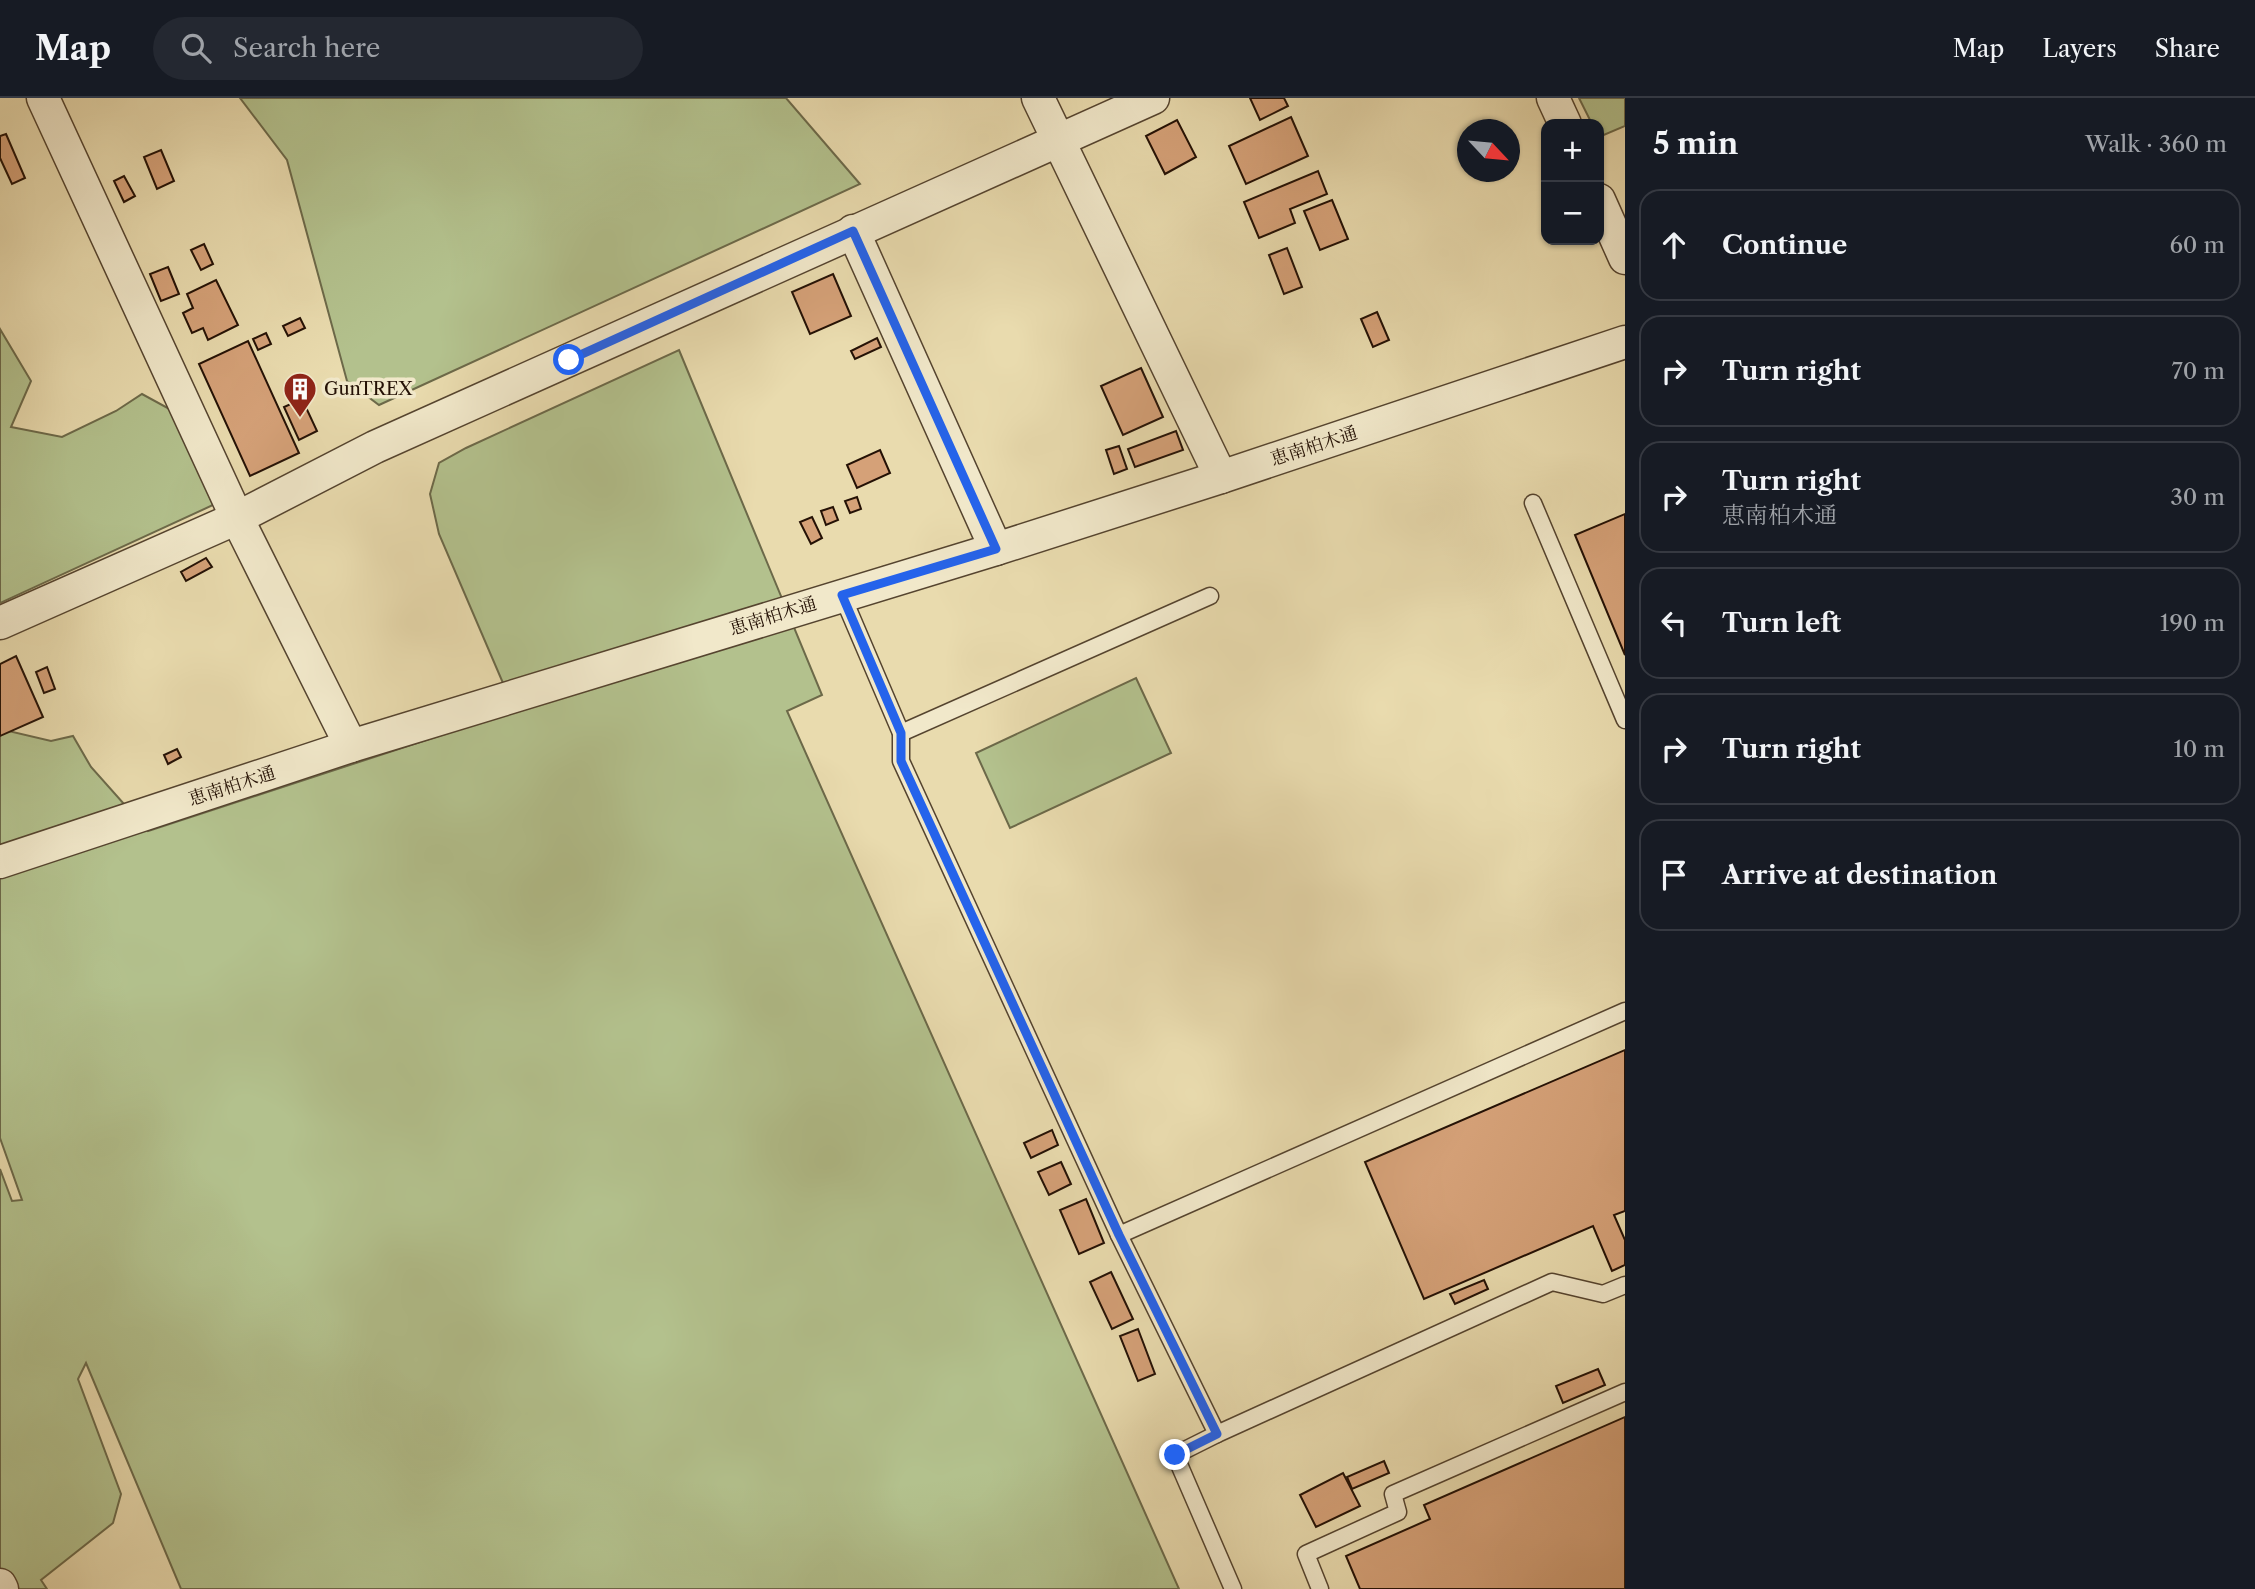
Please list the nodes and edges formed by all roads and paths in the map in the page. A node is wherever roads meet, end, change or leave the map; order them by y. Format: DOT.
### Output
graph roads {
  1 [pos="43,98"];
  2 [pos="1038,98"];
  3 [pos="1153,98"];
  4 [pos="1553,98"];
  5 [pos="1563,119"];
  6 [pos="1058,139"];
  7 [pos="1604,211"];
  8 [pos="853,231"];
  9 [pos="1625,258"];
  10 [pos="1625,342"];
  11 [pos="1221,477"];
  12 [pos="1533,503"];
  13 [pos="237,518"];
  14 [pos="996,549"];
  15 [pos="842,595"];
  16 [pos="1210,596"];
  17 [pos="0,623"];
  18 [pos="1625,720"];
  19 [pos="901,733"];
  20 [pos="351,747"];
  21 [pos="0,862"];
  22 [pos="1625,1011"];
  23 [pos="1119,1235"];
  24 [pos="1625,1285"];
  25 [pos="1625,1392"];
  26 [pos="1217,1434"];
  27 [pos="1233,1589"];
  28 [pos="1320,1589"];
  1 -- 13 [label="street"];
  2 -- 6 [label="street"];
  3 -- 6 [label="street"];
  4 -- 5 [label="street"];
  6 -- 8 [label="street"];
  6 -- 11 [label="street"];
  7 -- 9 [label="street"];
  8 -- 13 [label="street"];
  8 -- 14 [label="street"];
  10 -- 11 [label="street, 恵南柏木通"];
  11 -- 14 [label="street, 恵南柏木通"];
  12 -- 18 [label="lane"];
  13 -- 17 [label="street"];
  13 -- 20 [label="street"];
  14 -- 15 [label="street, 恵南柏木通"];
  15 -- 19 [label="lane"];
  15 -- 20 [label="street, 恵南柏木通"];
  16 -- 19 [label="lane"];
  19 -- 23 [label="lane"];
  20 -- 21 [label="street, 恵南柏木通"];
  22 -- 23 [label="lane"];
  23 -- 26 [label="lane"];
  24 -- 26 [label="lane"];
  25 -- 28 [label="lane"];
  26 -- 27 [label="lane"];
}
